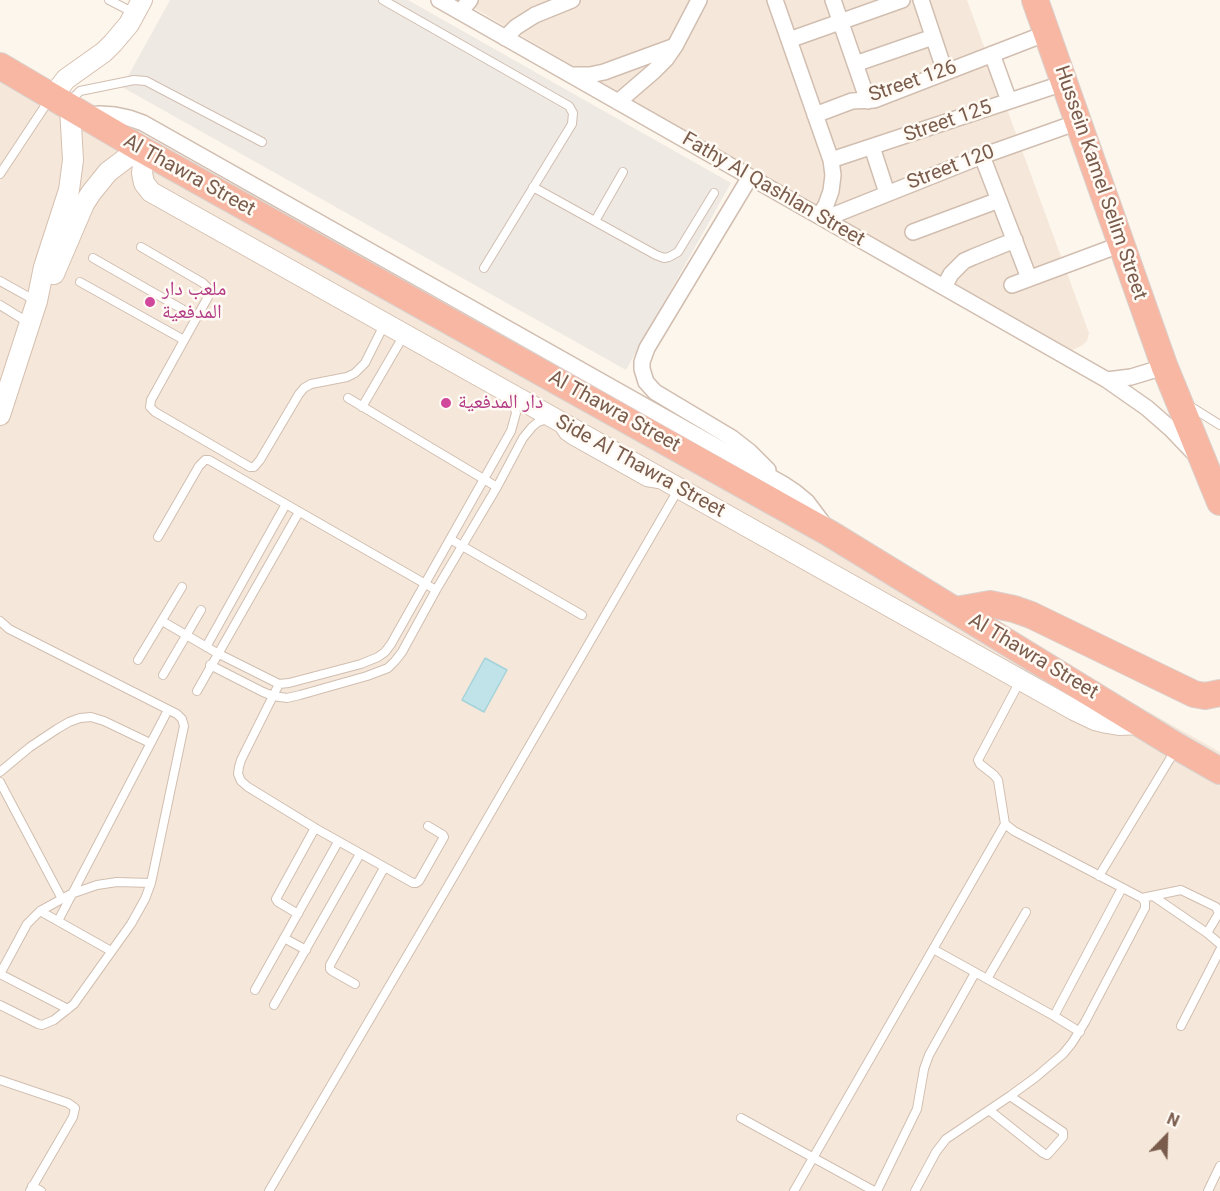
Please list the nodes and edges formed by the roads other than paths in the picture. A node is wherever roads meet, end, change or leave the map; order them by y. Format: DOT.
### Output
graph roads {
  1 [pos="109,0"];
  2 [pos="383,0"];
  3 [pos="439,0"];
  4 [pos="572,0"];
  5 [pos="775,0"];
  6 [pos="833,0"];
  7 [pos="902,0"];
  8 [pos="921,0"];
  9 [pos="1035,0"];
  10 [pos="693,4"];
  11 [pos="138,6"];
  12 [pos="465,6"];
  13 [pos="841,22"];
  14 [pos="1047,33"];
  15 [pos="933,37"];
  16 [pos="506,38"];
  17 [pos="789,40"];
  18 [pos="675,46"];
  19 [pos="992,54"];
  20 [pos="855,63"];
  21 [pos="0,66"];
  22 [pos="945,72"];
  23 [pos="570,75"];
  24 [pos="1064,82"];
  25 [pos="868,101"];
  26 [pos="1009,101"];
  27 [pos="618,102"];
  28 [pos="69,107"];
  29 [pos="815,115"];
  30 [pos="1078,122"];
  31 [pos="262,142"];
  32 [pos="872,147"];
  33 [pos="144,151"];
  34 [pos="981,156"];
  35 [pos="831,160"];
  36 [pos="623,172"];
  37 [pos="0,174"];
  38 [pos="750,177"];
  39 [pos="534,187"];
  40 [pos="714,193"];
  41 [pos="887,193"];
  42 [pos="999,200"];
  43 [pos="822,218"];
  44 [pos="595,221"];
  45 [pos="913,232"];
  46 [pos="1015,240"];
  47 [pos="1122,244"];
  48 [pos="141,247"];
  49 [pos="93,258"];
  50 [pos="484,268"];
  51 [pos="1029,278"];
  52 [pos="0,282"];
  53 [pos="80,282"];
  54 [pos="1012,285"];
  55 [pos="944,287"];
  56 [pos="36,301"];
  57 [pos="0,305"];
  58 [pos="196,317"];
  59 [pos="29,323"];
  60 [pos="385,323"];
  61 [pos="404,334"];
  62 [pos="184,340"];
  63 [pos="1164,366"];
  64 [pos="1107,380"];
  65 [pos="510,395"];
  66 [pos="348,398"];
  67 [pos="1178,399"];
  68 [pos="362,407"];
  69 [pos="0,415"];
  70 [pos="554,418"];
  71 [pos="513,425"];
  72 [pos="1220,425"];
  73 [pos="527,433"];
  74 [pos="1206,467"];
  75 [pos="484,479"];
  76 [pos="777,480"];
  77 [pos="674,486"];
  78 [pos="497,487"];
  79 [pos="1220,502"];
  80 [pos="286,504"];
  81 [pos="299,512"];
  82 [pos="829,532"];
  83 [pos="158,537"];
  84 [pos="450,539"];
  85 [pos="462,546"];
  86 [pos="425,584"];
  87 [pos="182,587"];
  88 [pos="436,590"];
  89 [pos="201,610"];
  90 [pos="956,610"];
  91 [pos="582,615"];
  92 [pos="0,621"];
  93 [pos="162,621"];
  94 [pos="0,628"];
  95 [pos="9,629"];
  96 [pos="186,635"];
  97 [pos="206,647"];
  98 [pos="217,653"];
  99 [pos="138,660"];
  100 [pos="210,665"];
  101 [pos="163,675"];
  102 [pos="1020,681"];
  103 [pos="279,684"];
  104 [pos="197,691"];
  105 [pos="1220,693"];
  106 [pos="273,696"];
  107 [pos="168,710"];
  108 [pos="1142,724"];
  109 [pos="150,743"];
  110 [pos="1178,747"];
  111 [pos="1220,771"];
  112 [pos="0,772"];
  113 [pos="0,782"];
  114 [pos="1005,824"];
  115 [pos="428,826"];
  116 [pos="315,828"];
  117 [pos="338,842"];
  118 [pos="360,854"];
  119 [pos="384,868"];
  120 [pos="1100,876"];
  121 [pos="150,882"];
  122 [pos="1122,888"];
  123 [pos="71,894"];
  124 [pos="1153,896"];
  125 [pos="1142,898"];
  126 [pos="62,899"];
  127 [pos="40,911"];
  128 [pos="1026,912"];
  129 [pos="298,914"];
  130 [pos="58,921"];
  131 [pos="1207,933"];
  132 [pos="284,938"];
  133 [pos="1220,944"];
  134 [pos="933,949"];
  135 [pos="306,950"];
  136 [pos="1220,950"];
  137 [pos="111,951"];
  138 [pos="975,973"];
  139 [pos="0,974"];
  140 [pos="987,979"];
  141 [pos="356,984"];
  142 [pos="255,990"];
  143 [pos="0,1005"];
  144 [pos="274,1005"];
  145 [pos="68,1009"];
  146 [pos="1054,1016"];
  147 [pos="1181,1026"];
  148 [pos="1080,1032"];
  149 [pos="0,1080"];
  150 [pos="1010,1096"];
  151 [pos="989,1110"];
  152 [pos="741,1118"];
  153 [pos="813,1158"];
  154 [pos="1220,1166"];
  155 [pos="31,1189"];
  156 [pos="41,1191"];
  157 [pos="269,1191"];
  158 [pos="794,1191"];
  159 [pos="875,1191"];
  160 [pos="915,1191"];
  161 [pos="1208,1191"];
  1 -- 11 [label="lane"];
  2 -- 39 [label="lane"];
  3 -- 12 [label="street, Fathy Al Qashlan Street"];
  4 -- 16 [label="street"];
  5 -- 17 [label="street"];
  6 -- 13 [label="street"];
  7 -- 13 [label="street"];
  8 -- 15 [label="street"];
  9 -- 14 [label="highway, Hussein Kamel Selim Street"];
  10 -- 18 [label="street"];
  11 -- 28 [label="street"];
  12 -- 16 [label="street, Fathy Al Qashlan Street"];
  13 -- 17 [label="street"];
  13 -- 20 [label="street"];
  14 -- 19 [label="street, Street 126"];
  14 -- 24 [label="highway, Hussein Kamel Selim Street"];
  15 -- 20 [label="street"];
  15 -- 22 [label="street"];
  16 -- 23 [label="street, Fathy Al Qashlan Street"];
  17 -- 29 [label="street"];
  18 -- 23 [label="street"];
  18 -- 27 [label="street"];
  19 -- 22 [label="street, Street 126"];
  19 -- 26 [label="street"];
  20 -- 25 [label="street"];
  21 -- 28 [label="highway, Al Thawra Street"];
  22 -- 25 [label="street, Street 126"];
  23 -- 27 [label="street, Fathy Al Qashlan Street"];
  24 -- 26 [label="street, Street 125"];
  24 -- 30 [label="highway, Hussein Kamel Selim Street"];
  25 -- 29 [label="street, Street 126"];
  26 -- 32 [label="street, Street 125"];
  27 -- 38 [label="street, Fathy Al Qashlan Street"];
  28 -- 31 [label="lane"];
  28 -- 33 [label="highway, Al Thawra Street"];
  28 -- 37 [label="lane"];
  28 -- 56 [label="street"];
  28 -- 76 [label="street"];
  29 -- 35 [label="street"];
  30 -- 34 [label="street, Street 120"];
  30 -- 47 [label="highway, Hussein Kamel Selim Street"];
  32 -- 35 [label="street, Street 125"];
  32 -- 41 [label="street"];
  33 -- 56 [label="street"];
  33 -- 60 [label="street, Side Al Thawra Street"];
  33 -- 82 [label="highway, Al Thawra Street"];
  34 -- 41 [label="street, Street 120"];
  34 -- 42 [label="street"];
  35 -- 43 [label="street"];
  36 -- 44 [label="lane"];
  38 -- 43 [label="street, Fathy Al Qashlan Street"];
  38 -- 76 [label="street"];
  39 -- 44 [label="lane"];
  39 -- 50 [label="lane"];
  40 -- 44 [label="lane"];
  41 -- 43 [label="street, Street 120"];
  42 -- 45 [label="street"];
  42 -- 46 [label="street"];
  43 -- 55 [label="street, Fathy Al Qashlan Street"];
  46 -- 51 [label="street"];
  46 -- 55 [label="street"];
  47 -- 51 [label="street"];
  47 -- 63 [label="highway, Hussein Kamel Selim Street"];
  48 -- 58 [label="lane"];
  49 -- 58 [label="lane"];
  51 -- 54 [label="street"];
  52 -- 56 [label="lane"];
  53 -- 62 [label="lane"];
  55 -- 64 [label="street, Fathy Al Qashlan Street"];
  56 -- 59 [label="street"];
  57 -- 59 [label="lane"];
  58 -- 62 [label="lane"];
  59 -- 69 [label="street"];
  60 -- 61 [label="street, Side Al Thawra Street"];
  60 -- 62 [label="lane"];
  61 -- 65 [label="street, Side Al Thawra Street"];
  61 -- 68 [label="lane"];
  63 -- 64 [label="street"];
  63 -- 67 [label="highway, Hussein Kamel Selim Street"];
  64 -- 74 [label="street, Fathy Al Qashlan Street"];
  65 -- 70 [label="street, Side Al Thawra Street"];
  65 -- 71 [label="lane"];
  66 -- 68 [label="lane"];
  67 -- 72 [label="lane"];
  67 -- 74 [label="highway, Hussein Kamel Selim Street"];
  68 -- 75 [label="lane"];
  70 -- 73 [label="lane"];
  70 -- 77 [label="street, Side Al Thawra Street"];
  71 -- 73 [label="lane"];
  71 -- 75 [label="lane"];
  73 -- 78 [label="lane"];
  74 -- 79 [label="highway, Hussein Kamel Selim Street"];
  75 -- 78 [label="lane"];
  75 -- 84 [label="lane"];
  76 -- 82 [label="street"];
  77 -- 102 [label="street, Side Al Thawra Street"];
  77 -- 157 [label="lane"];
  78 -- 85 [label="lane"];
  80 -- 81 [label="lane"];
  80 -- 83 [label="lane"];
  80 -- 97 [label="lane"];
  81 -- 86 [label="lane"];
  81 -- 98 [label="lane"];
  82 -- 90 [label="highway, Al Thawra Street"];
  84 -- 85 [label="lane"];
  84 -- 86 [label="lane"];
  85 -- 88 [label="lane"];
  85 -- 91 [label="lane"];
  86 -- 88 [label="lane"];
  86 -- 103 [label="lane"];
  87 -- 93 [label="lane"];
  88 -- 106 [label="lane"];
  89 -- 96 [label="lane"];
  90 -- 105 [label="highway"];
  90 -- 108 [label="highway, Al Thawra Street"];
  92 -- 95 [label="lane"];
  93 -- 96 [label="lane"];
  93 -- 99 [label="lane"];
  94 -- 95 [label="lane"];
  95 -- 107 [label="lane"];
  96 -- 97 [label="lane"];
  96 -- 101 [label="lane"];
  97 -- 98 [label="lane"];
  98 -- 100 [label="lane"];
  98 -- 103 [label="lane"];
  100 -- 104 [label="lane"];
  100 -- 106 [label="lane"];
  102 -- 108 [label="street, Side Al Thawra Street"];
  102 -- 114 [label="lane"];
  103 -- 106 [label="lane"];
  106 -- 116 [label="lane"];
  107 -- 109 [label="lane"];
  107 -- 121 [label="lane"];
  108 -- 110 [label="highway, Al Thawra Street"];
  109 -- 112 [label="lane"];
  109 -- 123 [label="lane"];
  110 -- 111 [label="highway, Al Thawra Street"];
  110 -- 120 [label="lane"];
  113 -- 126 [label="lane"];
  114 -- 120 [label="lane"];
  114 -- 134 [label="lane"];
  115 -- 119 [label="lane"];
  116 -- 117 [label="lane"];
  116 -- 129 [label="lane"];
  117 -- 118 [label="lane"];
  117 -- 129 [label="lane"];
  118 -- 119 [label="lane"];
  118 -- 135 [label="lane"];
  119 -- 141 [label="lane"];
  120 -- 122 [label="lane"];
  121 -- 123 [label="lane"];
  121 -- 137 [label="lane"];
  122 -- 125 [label="lane"];
  122 -- 146 [label="lane"];
  123 -- 126 [label="lane"];
  123 -- 130 [label="lane"];
  124 -- 125 [label="lane"];
  124 -- 131 [label="lane"];
  124 -- 131 [label="lane"];
  125 -- 148 [label="lane"];
  126 -- 127 [label="lane"];
  127 -- 130 [label="lane"];
  127 -- 139 [label="lane"];
  128 -- 140 [label="lane"];
  129 -- 132 [label="lane"];
  130 -- 137 [label="lane"];
  131 -- 133 [label="lane"];
  132 -- 135 [label="lane"];
  132 -- 142 [label="lane"];
  134 -- 138 [label="lane"];
  134 -- 153 [label="lane"];
  135 -- 144 [label="lane"];
  136 -- 147 [label="lane"];
  137 -- 145 [label="lane"];
  138 -- 140 [label="lane"];
  138 -- 159 [label="lane"];
  139 -- 145 [label="lane"];
  140 -- 146 [label="lane"];
  143 -- 145 [label="lane"];
  146 -- 148 [label="lane"];
  148 -- 150 [label="lane"];
  149 -- 155 [label="lane"];
  150 -- 151 [label="lane"];
  150 -- 151 [label="lane"];
  151 -- 160 [label="lane"];
  152 -- 153 [label="lane"];
  153 -- 158 [label="lane"];
  153 -- 159 [label="lane"];
  154 -- 161 [label="lane"];
  155 -- 156 [label="lane"];
}
